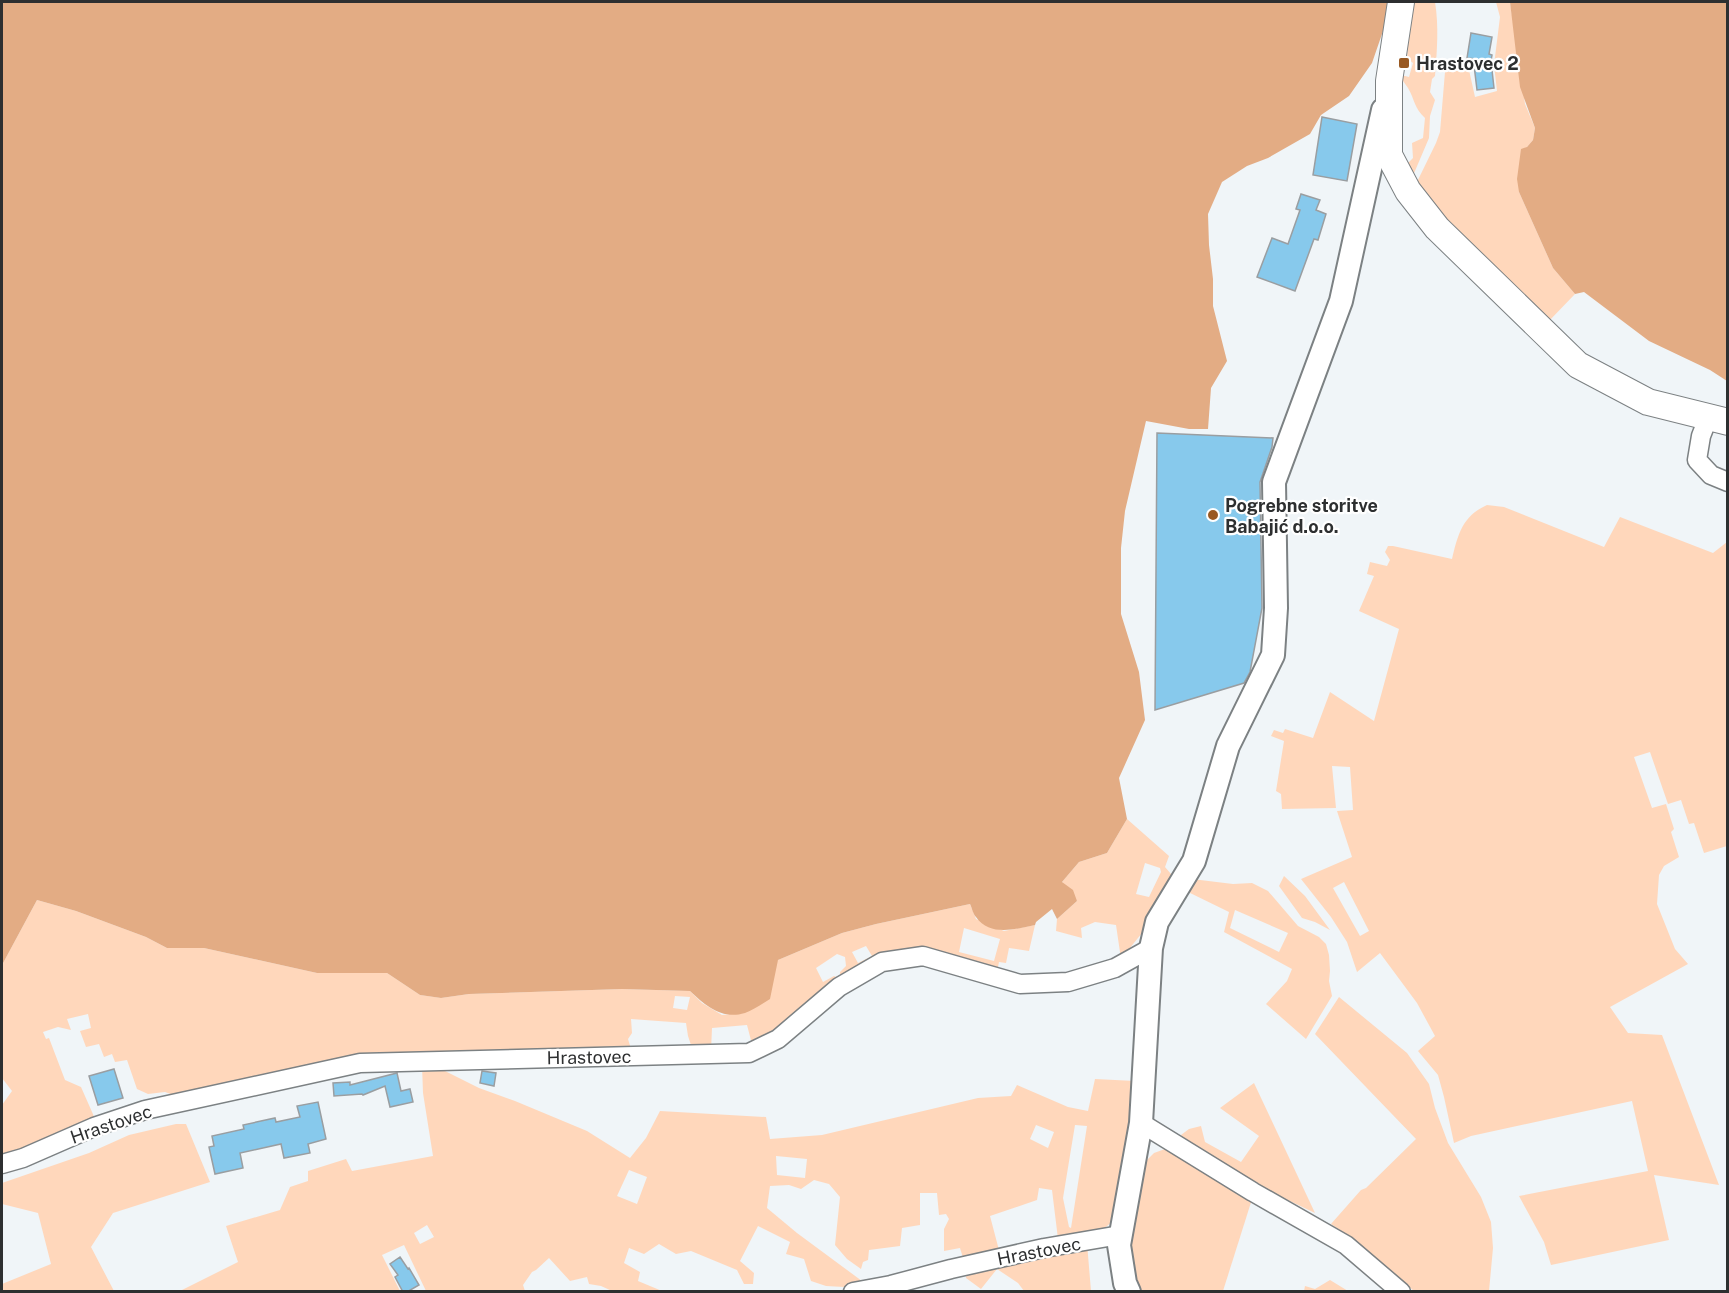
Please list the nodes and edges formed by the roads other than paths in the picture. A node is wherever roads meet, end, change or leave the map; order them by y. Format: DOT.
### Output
graph roads {
  1 [pos="1401,2"];
  2 [pos="1389,81"];
  3 [pos="1718,420"];
  4 [pos="1728,482"];
  5 [pos="1151,948"];
  6 [pos="1141,1123"];
  7 [pos="2,1164"];
  8 [pos="1120,1235"];
  9 [pos="853,1292"];
  10 [pos="1129,1292"];
  11 [pos="1401,1292"];
  1 -- 2 [label="main road"];
  2 -- 3 [label="main road"];
  2 -- 5 [label="street"];
  3 -- 4 [label="street"];
  5 -- 6 [label="street"];
  5 -- 7 [label="street, Hrastovec"];
  6 -- 8 [label="street"];
  6 -- 11 [label="street"];
  8 -- 9 [label="street, Hrastovec"];
  8 -- 10 [label="street"];
}
